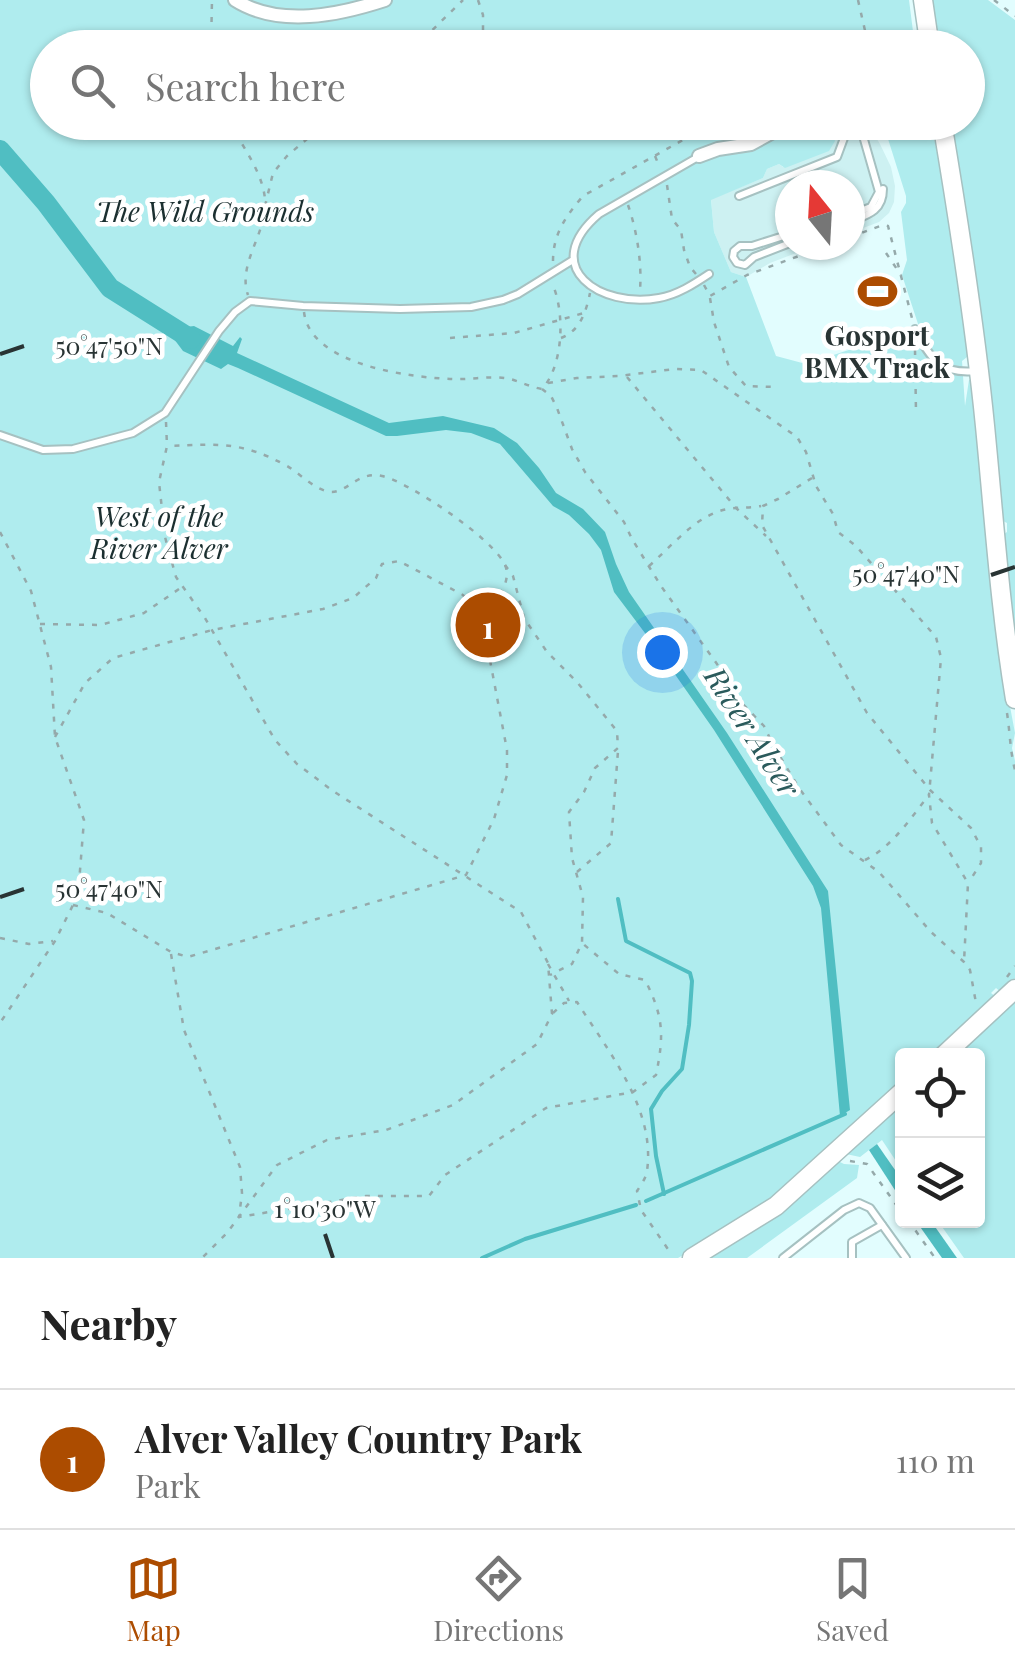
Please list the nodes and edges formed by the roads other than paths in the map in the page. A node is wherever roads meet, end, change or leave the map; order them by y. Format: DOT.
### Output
graph roads {
  1 [pos="235,0"];
  2 [pos="385,0"];
  3 [pos="922,0"];
  4 [pos="927,30"];
  5 [pos="758,140"];
  6 [pos="844,140"];
  7 [pos="866,140"];
  8 [pos="945,140"];
  9 [pos="700,156"];
  10 [pos="738,196"];
  11 [pos="865,215"];
  12 [pos="775,239"];
  13 [pos="775,249"];
  14 [pos="573,260"];
  15 [pos="709,274"];
  16 [pos="915,328"];
  17 [pos="978,371"];
  18 [pos="0,434"];
  19 [pos="1015,700"];
  20 [pos="1015,988"];
  21 [pos="951,1048"];
  22 [pos="895,1098"];
  23 [pos="882,1225"];
  24 [pos="692,1258"];
  25 [pos="783,1258"];
  26 [pos="852,1258"];
  27 [pos="906,1258"];
  1 -- 2 [label="street"];
  3 -- 4 [label="street"];
  5 -- 9 [label="street"];
  6 -- 10 [label="lane"];
  7 -- 11 [label="lane"];
  8 -- 17 [label="street"];
  9 -- 14 [label="lane"];
  12 -- 13 [label="lane"];
  14 -- 15 [label="lane"];
  14 -- 18 [label="lane"];
  16 -- 17 [label="lane"];
  17 -- 19 [label="street"];
  20 -- 21 [label="street"];
  22 -- 24 [label="street"];
  23 -- 25 [label="lane"];
  23 -- 26 [label="lane"];
  23 -- 27 [label="lane"];
}
